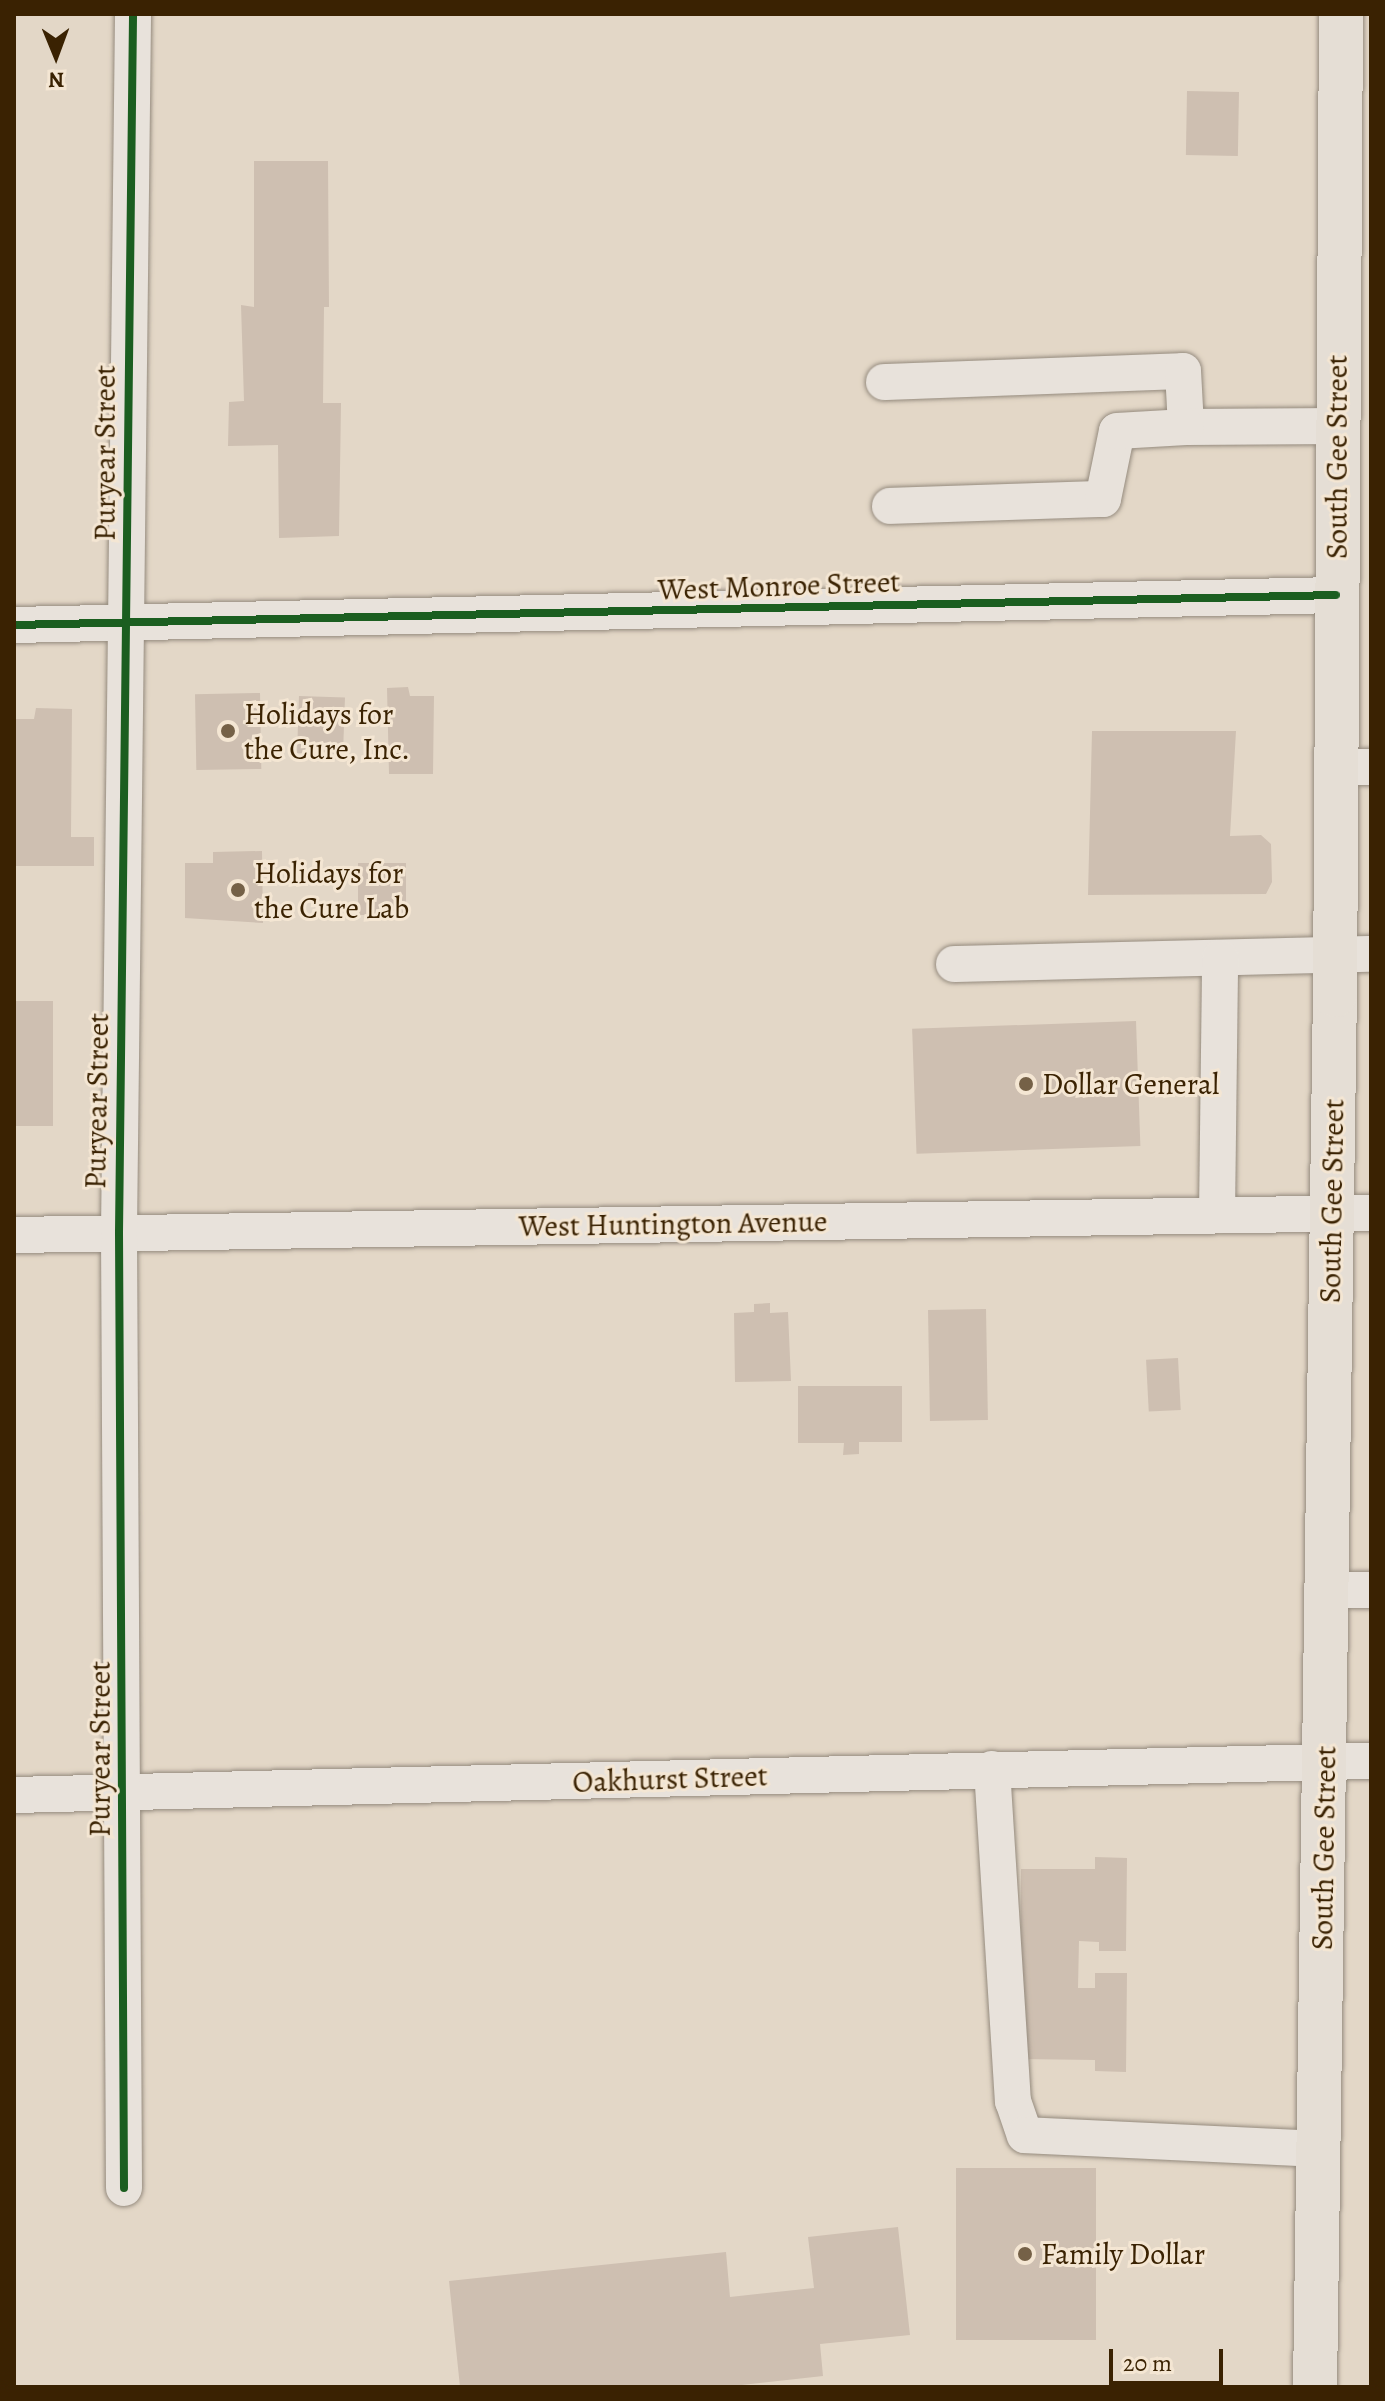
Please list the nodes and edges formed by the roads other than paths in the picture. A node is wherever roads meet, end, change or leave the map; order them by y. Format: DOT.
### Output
graph roads {
  1 [pos="133,14"];
  2 [pos="1341,14"];
  3 [pos="1371,140"];
  4 [pos="1339,194"];
  5 [pos="884,382"];
  6 [pos="1338,426"];
  7 [pos="1186,427"];
  8 [pos="890,506"];
  9 [pos="1336,595"];
  10 [pos="128,624"];
  11 [pos="14,625"];
  12 [pos="1354,767"];
  13 [pos="1353,954"];
  14 [pos="1220,958"];
  15 [pos="954,964"];
  16 [pos="1351,1213"];
  17 [pos="1217,1215"];
  18 [pos="119,1232"];
  19 [pos="14,1235"];
  20 [pos="1328,1590"];
  21 [pos="1371,1590"];
  22 [pos="1326,1761"];
  23 [pos="1371,1761"];
  24 [pos="992,1769"];
  25 [pos="125,1792"];
  26 [pos="14,1795"];
  27 [pos="1318,2149"];
  28 [pos="124,2188"];
  29 [pos="1315,2387"];
  1 -- 10 [label="street, Puryear Street"];
  2 -- 4 [label="main road, South Gee Street"];
  3 -- 4 [label="main road"];
  4 -- 6 [label="main road, South Gee Street"];
  5 -- 7 [label="street"];
  6 -- 7 [label="street"];
  6 -- 9 [label="main road, South Gee Street"];
  7 -- 8 [label="street"];
  9 -- 10 [label="street, West Monroe Street"];
  9 -- 12 [label="main road, South Gee Street"];
  10 -- 11 [label="street, West Monroe Street"];
  10 -- 18 [label="street, Puryear Street"];
  12 -- 13 [label="main road, South Gee Street"];
  13 -- 14 [label="street"];
  13 -- 16 [label="main road, South Gee Street"];
  14 -- 15 [label="street"];
  14 -- 17 [label="street"];
  16 -- 17 [label="street, West Huntington Avenue"];
  16 -- 20 [label="main road, South Gee Street"];
  17 -- 18 [label="street, West Huntington Avenue"];
  18 -- 19 [label="street, West Huntington Avenue"];
  18 -- 25 [label="street, Puryear Street"];
  20 -- 21 [label="street"];
  20 -- 22 [label="main road, South Gee Street"];
  22 -- 23 [label="street, Oakhurst Street"];
  22 -- 24 [label="street, Oakhurst Street"];
  22 -- 27 [label="main road, South Gee Street"];
  24 -- 25 [label="street, Oakhurst Street"];
  24 -- 27 [label="street"];
  25 -- 26 [label="street, Oakhurst Street"];
  25 -- 28 [label="street, Puryear Street"];
  27 -- 29 [label="main road, South Gee Street"];
}
